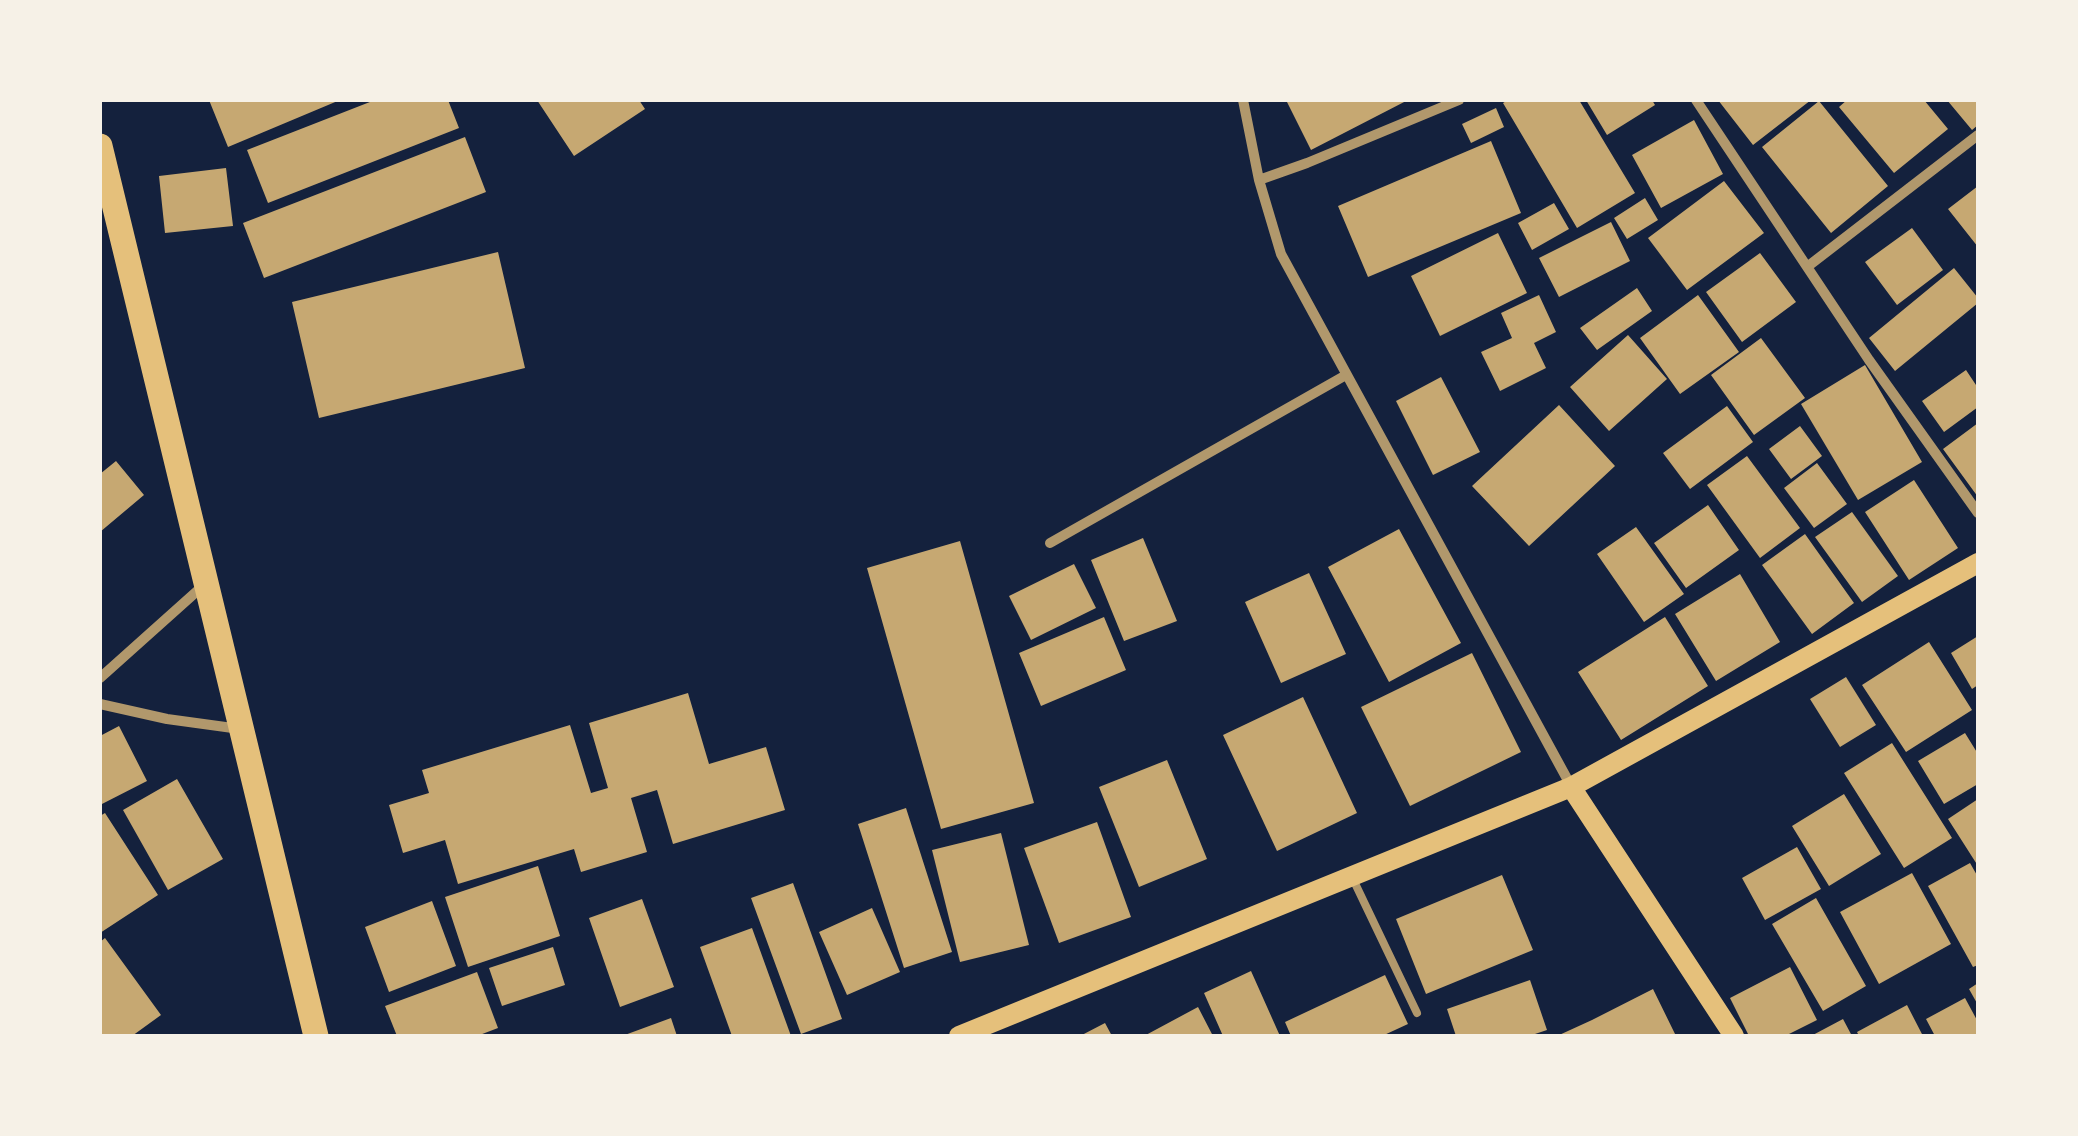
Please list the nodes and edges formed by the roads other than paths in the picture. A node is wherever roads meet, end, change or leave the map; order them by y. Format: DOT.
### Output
graph roads {
  1 [pos="1243,100"];
  2 [pos="1458,100"];
  3 [pos="1696,100"];
  4 [pos="1978,135"];
  5 [pos="100,146"];
  6 [pos="1258,180"];
  7 [pos="1807,267"];
  8 [pos="1346,375"];
  9 [pos="1978,513"];
  10 [pos="1050,542"];
  11 [pos="1978,563"];
  12 [pos="206,584"];
  13 [pos="100,678"];
  14 [pos="100,704"];
  15 [pos="241,729"];
  16 [pos="1571,787"];
  17 [pos="1352,877"];
  18 [pos="1416,1013"];
  19 [pos="316,1036"];
  20 [pos="959,1036"];
  21 [pos="1734,1036"];
  1 -- 6 [label="street"];
  2 -- 6 [label="street"];
  3 -- 7 [label="street"];
  4 -- 7 [label="street"];
  5 -- 12 [label="main road"];
  6 -- 8 [label="street"];
  7 -- 9 [label="street"];
  8 -- 10 [label="street"];
  8 -- 16 [label="street"];
  11 -- 16 [label="main road"];
  12 -- 13 [label="street"];
  12 -- 15 [label="main road"];
  14 -- 15 [label="street"];
  15 -- 19 [label="main road"];
  16 -- 17 [label="main road"];
  16 -- 21 [label="main road"];
  17 -- 18 [label="lane"];
  17 -- 20 [label="main road"];
}
